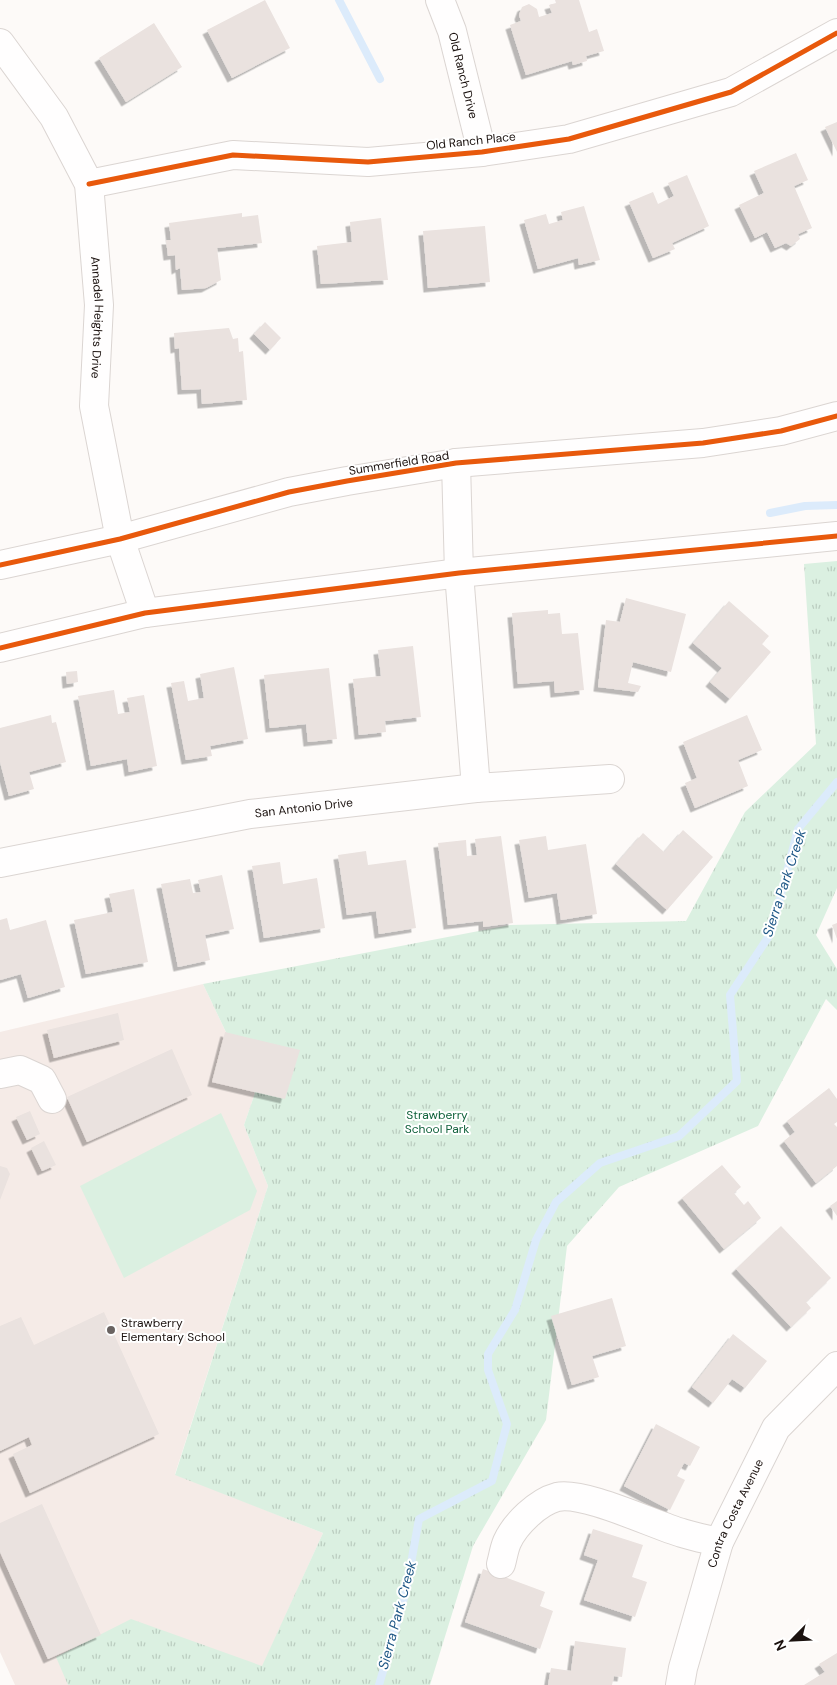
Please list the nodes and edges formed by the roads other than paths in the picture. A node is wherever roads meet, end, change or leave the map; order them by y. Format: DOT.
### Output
graph roads {
  1 [pos="440,0"];
  2 [pos="837,33"];
  3 [pos="0,43"];
  4 [pos="482,152"];
  5 [pos="89,184"];
  6 [pos="837,416"];
  7 [pos="456,464"];
  8 [pos="837,536"];
  9 [pos="120,539"];
  10 [pos="0,565"];
  11 [pos="459,574"];
  12 [pos="145,613"];
  13 [pos="0,648"];
  14 [pos="610,780"];
  15 [pos="476,788"];
  16 [pos="0,863"];
  17 [pos="0,1074"];
  18 [pos="52,1099"];
  19 [pos="837,1366"];
  20 [pos="719,1542"];
  21 [pos="501,1564"];
  22 [pos="680,1685"];
  1 -- 4 [label="street, Old Ranch Drive"];
  2 -- 4 [label="street, Old Ranch Place"];
  3 -- 5 [label="street, Annadel Heights Drive"];
  4 -- 5 [label="street, Old Ranch Place"];
  5 -- 9 [label="street, Annadel Heights Drive"];
  6 -- 7 [label="street, Summerfield Road"];
  7 -- 9 [label="street, Summerfield Road"];
  7 -- 11 [label="street"];
  8 -- 11 [label="street"];
  9 -- 10 [label="street, Summerfield Road"];
  9 -- 12 [label="street, Annadel Heights Drive"];
  11 -- 12 [label="street"];
  11 -- 15 [label="street"];
  12 -- 13 [label="street"];
  14 -- 15 [label="street, San Antonio Drive"];
  15 -- 16 [label="street, San Antonio Drive"];
  17 -- 18 [label="street"];
  19 -- 20 [label="street, Contra Costa Avenue"];
  20 -- 21 [label="street"];
  20 -- 22 [label="street, Contra Costa Avenue"];
}
